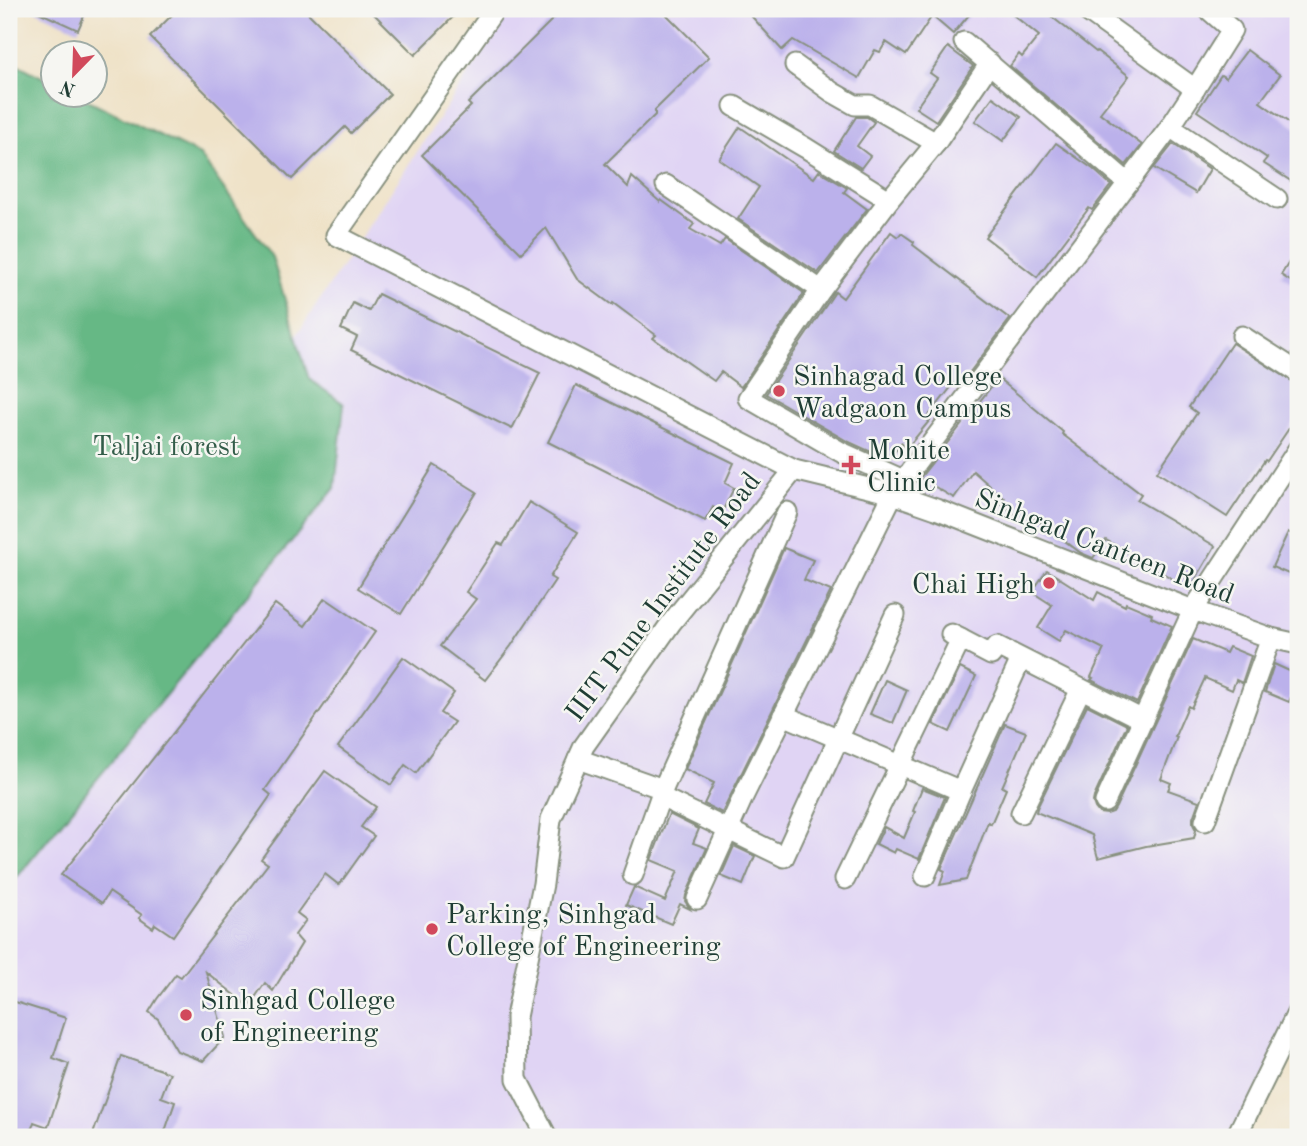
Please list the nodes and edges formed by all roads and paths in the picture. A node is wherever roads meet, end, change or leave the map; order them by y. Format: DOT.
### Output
graph roads {
  1 [pos="495,9"];
  2 [pos="1084,9"];
  3 [pos="1208,9"];
  4 [pos="964,41"];
  5 [pos="990,63"];
  6 [pos="795,65"];
  7 [pos="1195,89"];
  8 [pos="734,106"];
  9 [pos="1170,127"];
  10 [pos="936,143"];
  11 [pos="1128,183"];
  12 [pos="666,186"];
  13 [pos="1277,199"];
  14 [pos="889,200"];
  15 [pos="821,290"];
  16 [pos="1242,336"];
  17 [pos="1298,372"];
  18 [pos="1298,449"];
  19 [pos="793,470"];
  20 [pos="898,487"];
  21 [pos="787,512"];
  22 [pos="1194,610"];
  23 [pos="895,615"];
  24 [pos="1271,638"];
  25 [pos="1298,644"];
  26 [pos="1021,659"];
  27 [pos="1081,689"];
  28 [pos="783,715"];
  29 [pos="1143,720"];
  30 [pos="838,738"];
  31 [pos="578,759"];
  32 [pos="900,765"];
  33 [pos="961,791"];
  34 [pos="662,793"];
  35 [pos="1105,802"];
  36 [pos="1021,813"];
  37 [pos="1205,821"];
  38 [pos="728,830"];
  39 [pos="633,876"];
  40 [pos="925,876"];
  41 [pos="845,879"];
  42 [pos="697,899"];
  43 [pos="1298,1011"];
  44 [pos="547,1137"];
  45 [pos="1236,1137"];
  1 -- 19 [label="street"];
  2 -- 7 [label="street"];
  3 -- 7 [label="street"];
  4 -- 5 [label="street"];
  5 -- 10 [label="street"];
  5 -- 11 [label="street"];
  6 -- 10 [label="street"];
  7 -- 9 [label="street"];
  8 -- 14 [label="street"];
  9 -- 11 [label="street"];
  9 -- 13 [label="street"];
  10 -- 14 [label="street"];
  11 -- 20 [label="street"];
  12 -- 15 [label="street"];
  14 -- 15 [label="street"];
  15 -- 20 [label="street"];
  16 -- 17 [label="street"];
  18 -- 22 [label="street"];
  19 -- 20 [label="street, IIIT Pune Institute Road"];
  19 -- 31 [label="street, IIIT Pune Institute Road"];
  20 -- 22 [label="street, Sinhgad Canteen Road"];
  20 -- 28 [label="street"];
  21 -- 34 [label="street"];
  22 -- 24 [label="street, Sinhgad Canteen Road"];
  22 -- 29 [label="street"];
  23 -- 30 [label="street"];
  24 -- 25 [label="street, Sinhgad Canteen Road"];
  24 -- 37 [label="street"];
  26 -- 27 [label="street"];
  26 -- 32 [label="street"];
  26 -- 33 [label="street"];
  27 -- 29 [label="street"];
  27 -- 36 [label="street"];
  28 -- 30 [label="street"];
  28 -- 38 [label="street"];
  29 -- 35 [label="street"];
  30 -- 32 [label="street"];
  30 -- 38 [label="street"];
  31 -- 34 [label="street"];
  31 -- 44 [label="street, IIIT Pune Institute Road"];
  32 -- 33 [label="street"];
  32 -- 41 [label="street"];
  33 -- 40 [label="street"];
  34 -- 38 [label="street"];
  34 -- 39 [label="street"];
  38 -- 42 [label="street"];
  43 -- 45 [label="street"];
}
